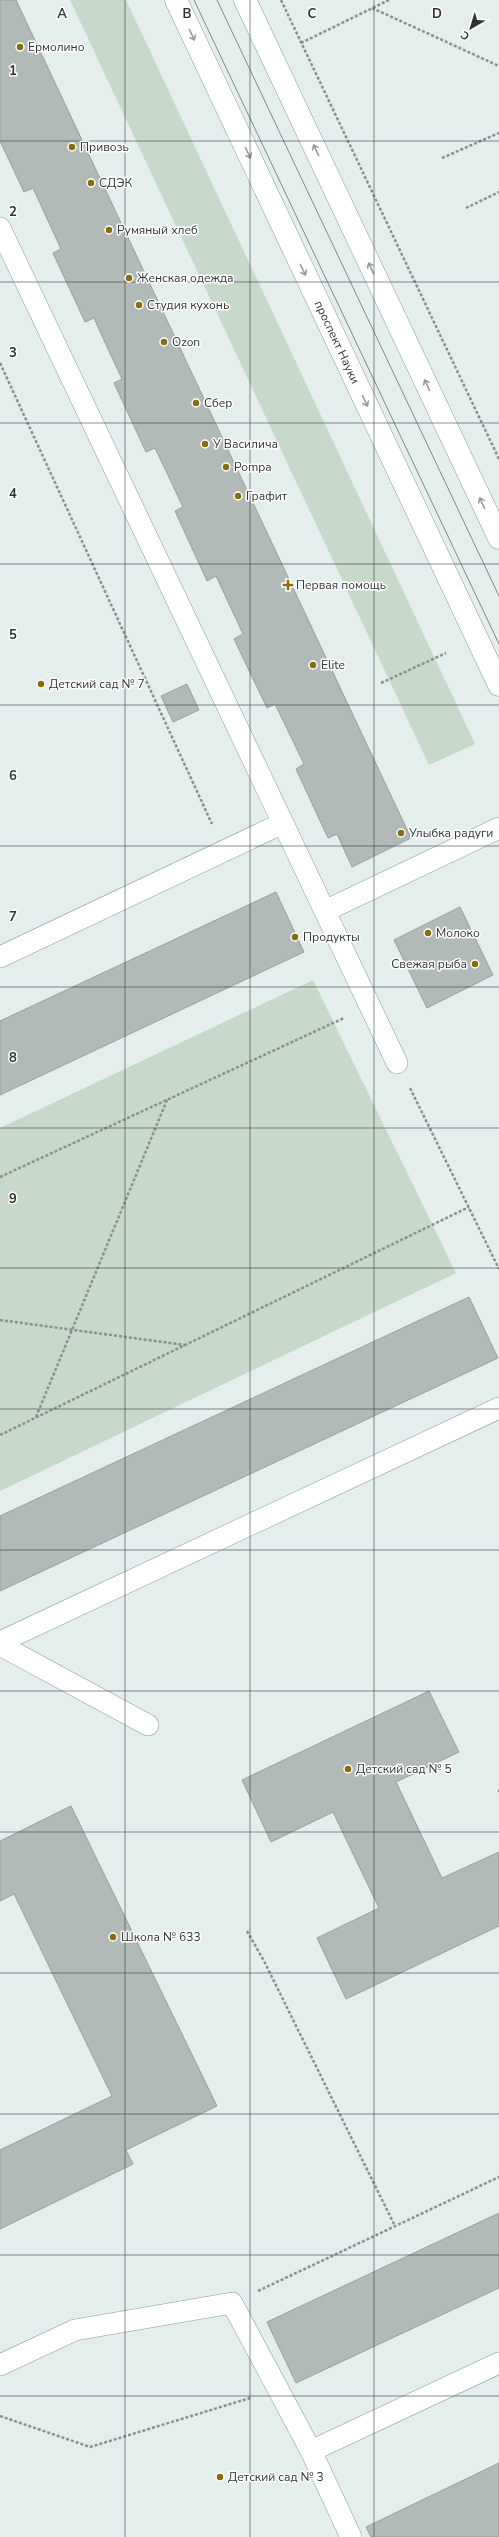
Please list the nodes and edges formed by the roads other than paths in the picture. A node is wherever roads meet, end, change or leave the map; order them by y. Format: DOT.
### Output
graph roads {
  1 [pos="176,0"];
  2 [pos="245,0"];
  3 [pos="0,228"];
  4 [pos="499,538"];
  5 [pos="499,685"];
  6 [pos="283,823"];
  7 [pos="499,828"];
  8 [pos="325,911"];
  9 [pos="0,957"];
  10 [pos="397,1063"];
  11 [pos="499,1408"];
  12 [pos="0,1642"];
  13 [pos="0,1645"];
  14 [pos="148,1725"];
  15 [pos="499,2363"];
  16 [pos="0,2365"];
  17 [pos="311,2451"];
  18 [pos="350,2537"];
  1 -- 5 [label="main road, проспект Науки, one-way"];
  4 -- 2 [label="main road, one-way"];
  3 -- 6 [label="lane"];
  6 -- 8 [label="lane"];
  6 -- 9 [label="lane"];
  7 -- 8 [label="lane"];
  8 -- 10 [label="lane"];
  11 -- 12 [label="lane"];
  13 -- 14 [label="lane"];
  15 -- 17 [label="lane"];
  16 -- 17 [label="lane"];
  17 -- 18 [label="lane"];
}
